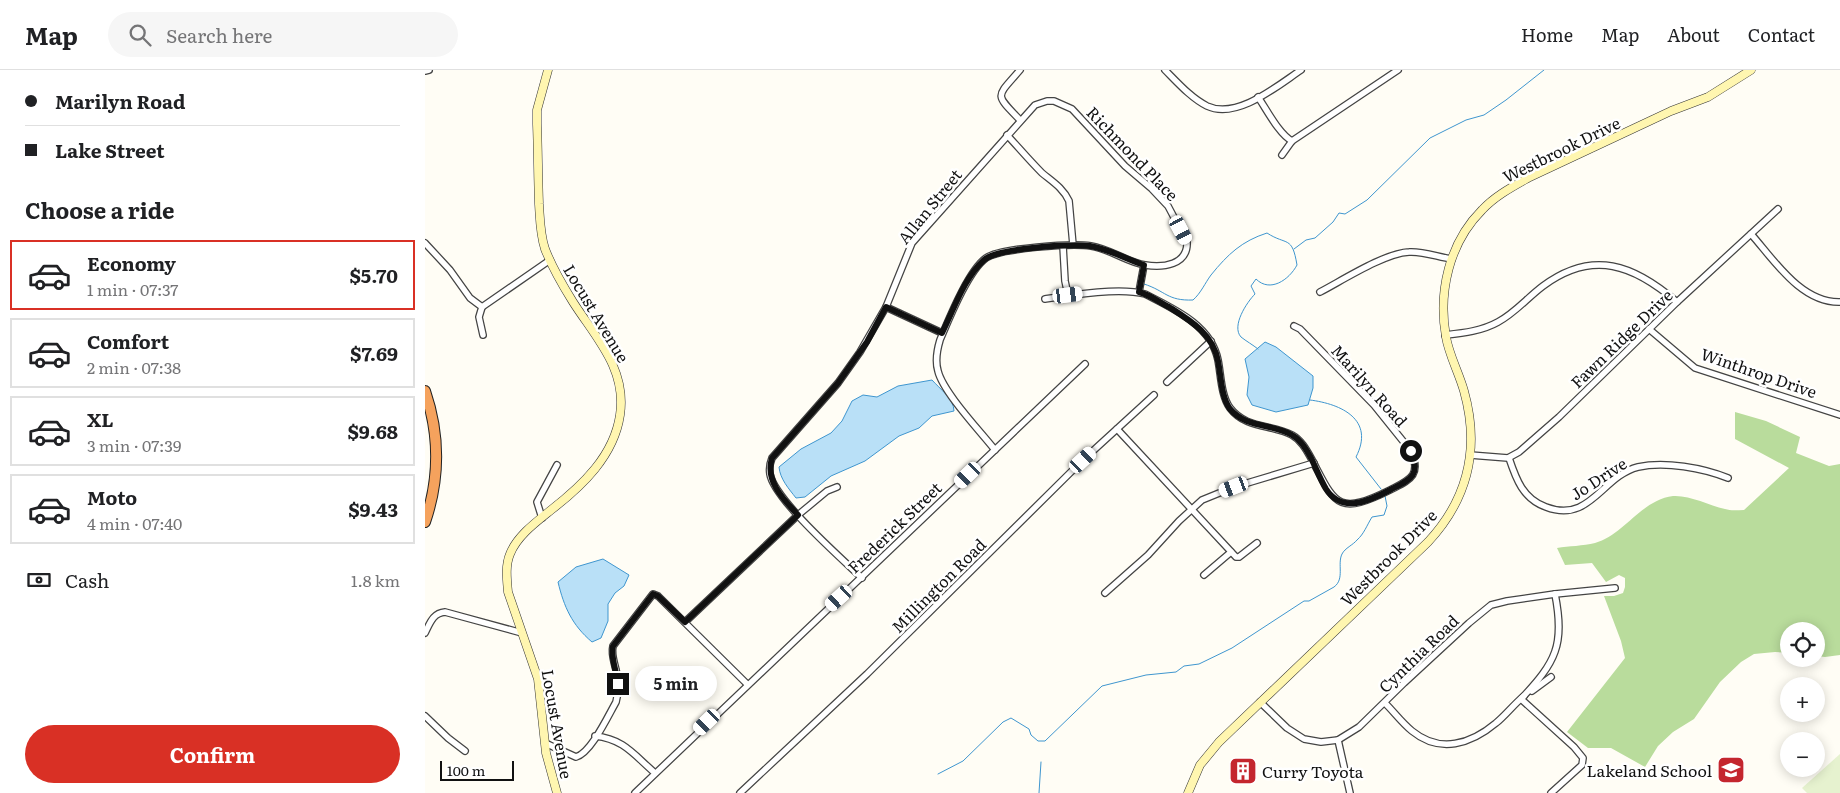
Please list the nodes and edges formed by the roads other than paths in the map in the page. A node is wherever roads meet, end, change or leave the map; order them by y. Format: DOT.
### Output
graph roads {
  1 [pos="429,70"];
  2 [pos="548,70"];
  3 [pos="1020,70"];
  4 [pos="1165,70"];
  5 [pos="1299,70"];
  6 [pos="1398,70"];
  7 [pos="1751,70"];
  8 [pos="425,71"];
  9 [pos="1258,97"];
  10 [pos="1020,120"];
  11 [pos="1007,135"];
  12 [pos="1292,141"];
  13 [pos="1283,155"];
  14 [pos="1778,209"];
  15 [pos="1751,234"];
  16 [pos="425,243"];
  17 [pos="1073,245"];
  18 [pos="1063,246"];
  19 [pos="425,247"];
  20 [pos="434,253"];
  21 [pos="1452,259"];
  22 [pos="550,260"];
  23 [pos="1144,265"];
  24 [pos="1139,292"];
  25 [pos="1320,292"];
  26 [pos="1068,295"];
  27 [pos="1045,299"];
  28 [pos="1677,302"];
  29 [pos="1840,302"];
  30 [pos="482,307"];
  31 [pos="886,307"];
  32 [pos="1294,326"];
  33 [pos="1649,329"];
  34 [pos="942,333"];
  35 [pos="483,334"];
  36 [pos="1445,335"];
  37 [pos="1211,340"];
  38 [pos="1085,364"];
  39 [pos="1167,382"];
  40 [pos="425,391"];
  41 [pos="1154,394"];
  42 [pos="425,413"];
  43 [pos="1840,414"];
  44 [pos="1117,429"];
  45 [pos="995,450"];
  46 [pos="1470,455"];
  47 [pos="1509,458"];
  48 [pos="1314,463"];
  49 [pos="557,465"];
  50 [pos="1728,478"];
  51 [pos="837,487"];
  52 [pos="425,498"];
  53 [pos="1191,509"];
  54 [pos="798,515"];
  55 [pos="542,518"];
  56 [pos="425,522"];
  57 [pos="1257,544"];
  58 [pos="1231,552"];
  59 [pos="1204,575"];
  60 [pos="862,578"];
  61 [pos="1615,588"];
  62 [pos="1105,593"];
  63 [pos="1555,594"];
  64 [pos="685,622"];
  65 [pos="425,633"];
  66 [pos="522,633"];
  67 [pos="1551,677"];
  68 [pos="747,684"];
  69 [pos="1521,699"];
  70 [pos="1260,702"];
  71 [pos="1385,704"];
  72 [pos="425,716"];
  73 [pos="595,736"];
  74 [pos="1338,740"];
  75 [pos="545,743"];
  76 [pos="465,751"];
  77 [pos="655,773"];
  78 [pos="557,793"];
  79 [pos="635,793"];
  80 [pos="740,793"];
  81 [pos="1188,793"];
  82 [pos="1350,793"];
  83 [pos="1551,793"];
  1 -- 8 [label="street"];
  2 -- 22 [label="street, Locust Avenue"];
  3 -- 10 [label="street"];
  4 -- 9 [label="street"];
  5 -- 9 [label="street"];
  6 -- 12 [label="street"];
  7 -- 21 [label="street, Westbrook Drive"];
  9 -- 12 [label="street"];
  10 -- 11 [label="street, Allan Street"];
  10 -- 23 [label="street, Richmond Place"];
  11 -- 17 [label="street"];
  11 -- 31 [label="street, Allan Street"];
  12 -- 13 [label="street"];
  14 -- 15 [label="street, Fawn Ridge Drive"];
  15 -- 28 [label="street, Fawn Ridge Drive"];
  15 -- 29 [label="street"];
  16 -- 20 [label="street"];
  17 -- 18 [label="street"];
  17 -- 23 [label="street"];
  18 -- 26 [label="street"];
  18 -- 34 [label="street"];
  19 -- 20 [label="street"];
  20 -- 30 [label="street"];
  21 -- 25 [label="street"];
  21 -- 36 [label="street, Westbrook Drive"];
  22 -- 30 [label="street"];
  22 -- 55 [label="street, Locust Avenue"];
  23 -- 24 [label="street"];
  24 -- 26 [label="street"];
  24 -- 37 [label="street"];
  26 -- 27 [label="street"];
  28 -- 33 [label="street, Fawn Ridge Drive"];
  28 -- 36 [label="street"];
  30 -- 35 [label="street"];
  31 -- 34 [label="street"];
  31 -- 54 [label="street, Allan Street"];
  32 -- 48 [label="street, Marilyn Road"];
  33 -- 43 [label="street, Winthrop Drive"];
  33 -- 47 [label="street, Fawn Ridge Drive"];
  34 -- 45 [label="street"];
  36 -- 46 [label="street, Westbrook Drive"];
  37 -- 39 [label="street"];
  37 -- 48 [label="street"];
  38 -- 45 [label="street, Frederick Street"];
  40 -- 56 [label="highway"];
  41 -- 44 [label="street, Millington Road"];
  42 -- 52 [label="highway"];
  44 -- 53 [label="street"];
  44 -- 80 [label="street, Millington Road"];
  45 -- 60 [label="street, Frederick Street"];
  46 -- 47 [label="street"];
  46 -- 70 [label="street, Westbrook Drive"];
  47 -- 50 [label="street, Jo Drive"];
  48 -- 53 [label="street"];
  49 -- 55 [label="street"];
  51 -- 54 [label="street"];
  53 -- 58 [label="street"];
  53 -- 62 [label="street"];
  54 -- 60 [label="street, Allan Street"];
  54 -- 64 [label="street"];
  55 -- 66 [label="street, Locust Avenue"];
  57 -- 58 [label="street"];
  58 -- 59 [label="street"];
  60 -- 68 [label="street, Frederick Street"];
  61 -- 63 [label="street, Cynthia Road"];
  63 -- 69 [label="street"];
  63 -- 71 [label="street, Cynthia Road"];
  64 -- 68 [label="street"];
  64 -- 73 [label="street"];
  65 -- 66 [label="street"];
  66 -- 75 [label="street, Locust Avenue"];
  67 -- 69 [label="street"];
  68 -- 77 [label="street, Frederick Street"];
  69 -- 71 [label="street"];
  69 -- 83 [label="street"];
  70 -- 74 [label="street"];
  70 -- 81 [label="street, Westbrook Drive"];
  71 -- 74 [label="street, Cynthia Road"];
  72 -- 76 [label="street"];
  73 -- 75 [label="street"];
  73 -- 77 [label="street"];
  74 -- 82 [label="street"];
  75 -- 78 [label="street, Locust Avenue"];
  77 -- 79 [label="street, Frederick Street"];
}
